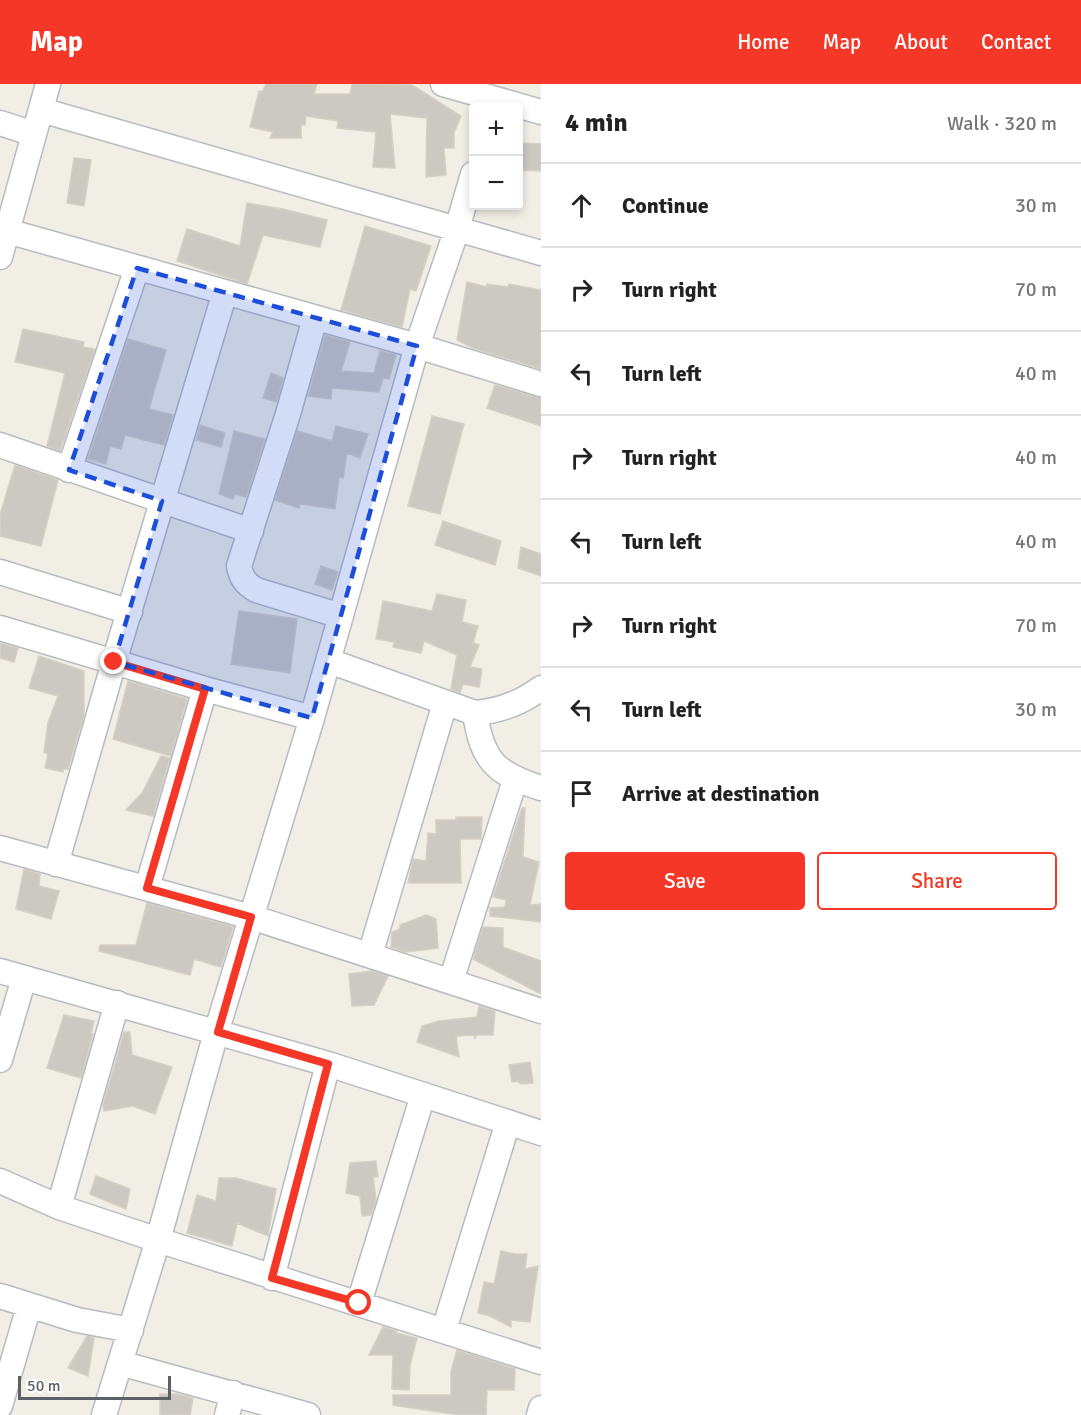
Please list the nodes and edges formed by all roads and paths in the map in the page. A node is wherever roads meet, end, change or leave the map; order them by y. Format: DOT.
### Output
graph roads {
  1 [pos="48,84"];
  2 [pos="443,84"];
  3 [pos="497,96"];
  4 [pos="41,110"];
  5 [pos="541,112"];
  6 [pos="0,123"];
  7 [pos="34,134"];
  8 [pos="469,190"];
  9 [pos="8,193"];
  10 [pos="457,229"];
  11 [pos="7,231"];
  12 [pos="541,254"];
  13 [pos="0,257"];
  14 [pos="137,267"];
  15 [pos="225,292"];
  16 [pos="315,318"];
  17 [pos="417,346"];
  18 [pos="541,384"];
  19 [pos="0,445"];
  20 [pos="69,470"];
  21 [pos="162,501"];
  22 [pos="251,531"];
  23 [pos="0,572"];
  24 [pos="129,612"];
  25 [pos="341,616"];
  26 [pos="0,628"];
  27 [pos="329,661"];
  28 [pos="114,662"];
  29 [pos="541,688"];
  30 [pos="205,689"];
  31 [pos="445,703"];
  32 [pos="475,713"];
  33 [pos="312,718"];
  34 [pos="515,780"];
  35 [pos="541,788"];
  36 [pos="0,848"];
  37 [pos="56,864"];
  38 [pos="147,888"];
  39 [pos="251,917"];
  40 [pos="370,955"];
  41 [pos="0,971"];
  42 [pos="24,978"];
  43 [pos="452,981"];
  44 [pos="117,1003"];
  45 [pos="541,1011"];
  46 [pos="218,1032"];
  47 [pos="0,1060"];
  48 [pos="328,1064"];
  49 [pos="423,1095"];
  50 [pos="508,1122"];
  51 [pos="541,1133"];
  52 [pos="0,1181"];
  53 [pos="59,1207"];
  54 [pos="158,1240"];
  55 [pos="272,1278"];
  56 [pos="0,1296"];
  57 [pos="359,1303"];
  58 [pos="29,1306"];
  59 [pos="131,1330"];
  60 [pos="444,1330"];
  61 [pos="120,1362"];
  62 [pos="541,1362"];
  63 [pos="230,1404"];
  64 [pos="0,1406"];
  65 [pos="541,1408"];
  66 [pos="104,1415"];
  67 [pos="308,1415"];
  68 [pos="539,1415"];
  1 -- 4 [label="street"];
  2 -- 3 [label="street"];
  3 -- 5 [label="street"];
  4 -- 7 [label="street"];
  4 -- 10 [label="street"];
  6 -- 7 [label="street"];
  7 -- 9 [label="street"];
  8 -- 10 [label="street"];
  9 -- 11 [label="street"];
  10 -- 12 [label="street"];
  10 -- 17 [label="street"];
  11 -- 13 [label="street"];
  11 -- 14 [label="street"];
  14 -- 15 [label="street"];
  14 -- 20 [label="street"];
  15 -- 16 [label="street"];
  15 -- 21 [label="street"];
  16 -- 17 [label="street"];
  16 -- 22 [label="street"];
  17 -- 18 [label="street"];
  17 -- 25 [label="street"];
  19 -- 20 [label="street"];
  20 -- 21 [label="street"];
  21 -- 22 [label="street"];
  21 -- 24 [label="street"];
  22 -- 25 [label="street"];
  23 -- 24 [label="street"];
  24 -- 28 [label="street"];
  25 -- 27 [label="street"];
  26 -- 28 [label="street"];
  27 -- 31 [label="street"];
  27 -- 33 [label="street"];
  28 -- 30 [label="street"];
  28 -- 37 [label="street"];
  29 -- 32 [label="street"];
  30 -- 33 [label="street"];
  30 -- 38 [label="street"];
  31 -- 32 [label="street"];
  31 -- 40 [label="street"];
  32 -- 34 [label="street"];
  33 -- 39 [label="street"];
  34 -- 35 [label="street"];
  34 -- 43 [label="street"];
  36 -- 37 [label="street"];
  37 -- 38 [label="street"];
  38 -- 39 [label="street"];
  39 -- 40 [label="street"];
  39 -- 46 [label="street"];
  40 -- 43 [label="street"];
  41 -- 42 [label="street"];
  42 -- 44 [label="street"];
  42 -- 47 [label="street"];
  43 -- 45 [label="street"];
  44 -- 46 [label="street"];
  44 -- 53 [label="street"];
  46 -- 48 [label="street"];
  46 -- 54 [label="street"];
  48 -- 49 [label="street"];
  48 -- 55 [label="street"];
  49 -- 50 [label="street"];
  49 -- 57 [label="street"];
  50 -- 51 [label="street"];
  50 -- 60 [label="street"];
  52 -- 53 [label="street"];
  53 -- 54 [label="street"];
  54 -- 55 [label="street"];
  54 -- 59 [label="street"];
  55 -- 57 [label="street"];
  56 -- 58 [label="street"];
  57 -- 60 [label="street"];
  58 -- 59 [label="street"];
  58 -- 64 [label="street"];
  59 -- 61 [label="street"];
  60 -- 62 [label="street"];
  61 -- 63 [label="street"];
  61 -- 66 [label="street"];
  63 -- 67 [label="street"];
  65 -- 68 [label="street"];
}
